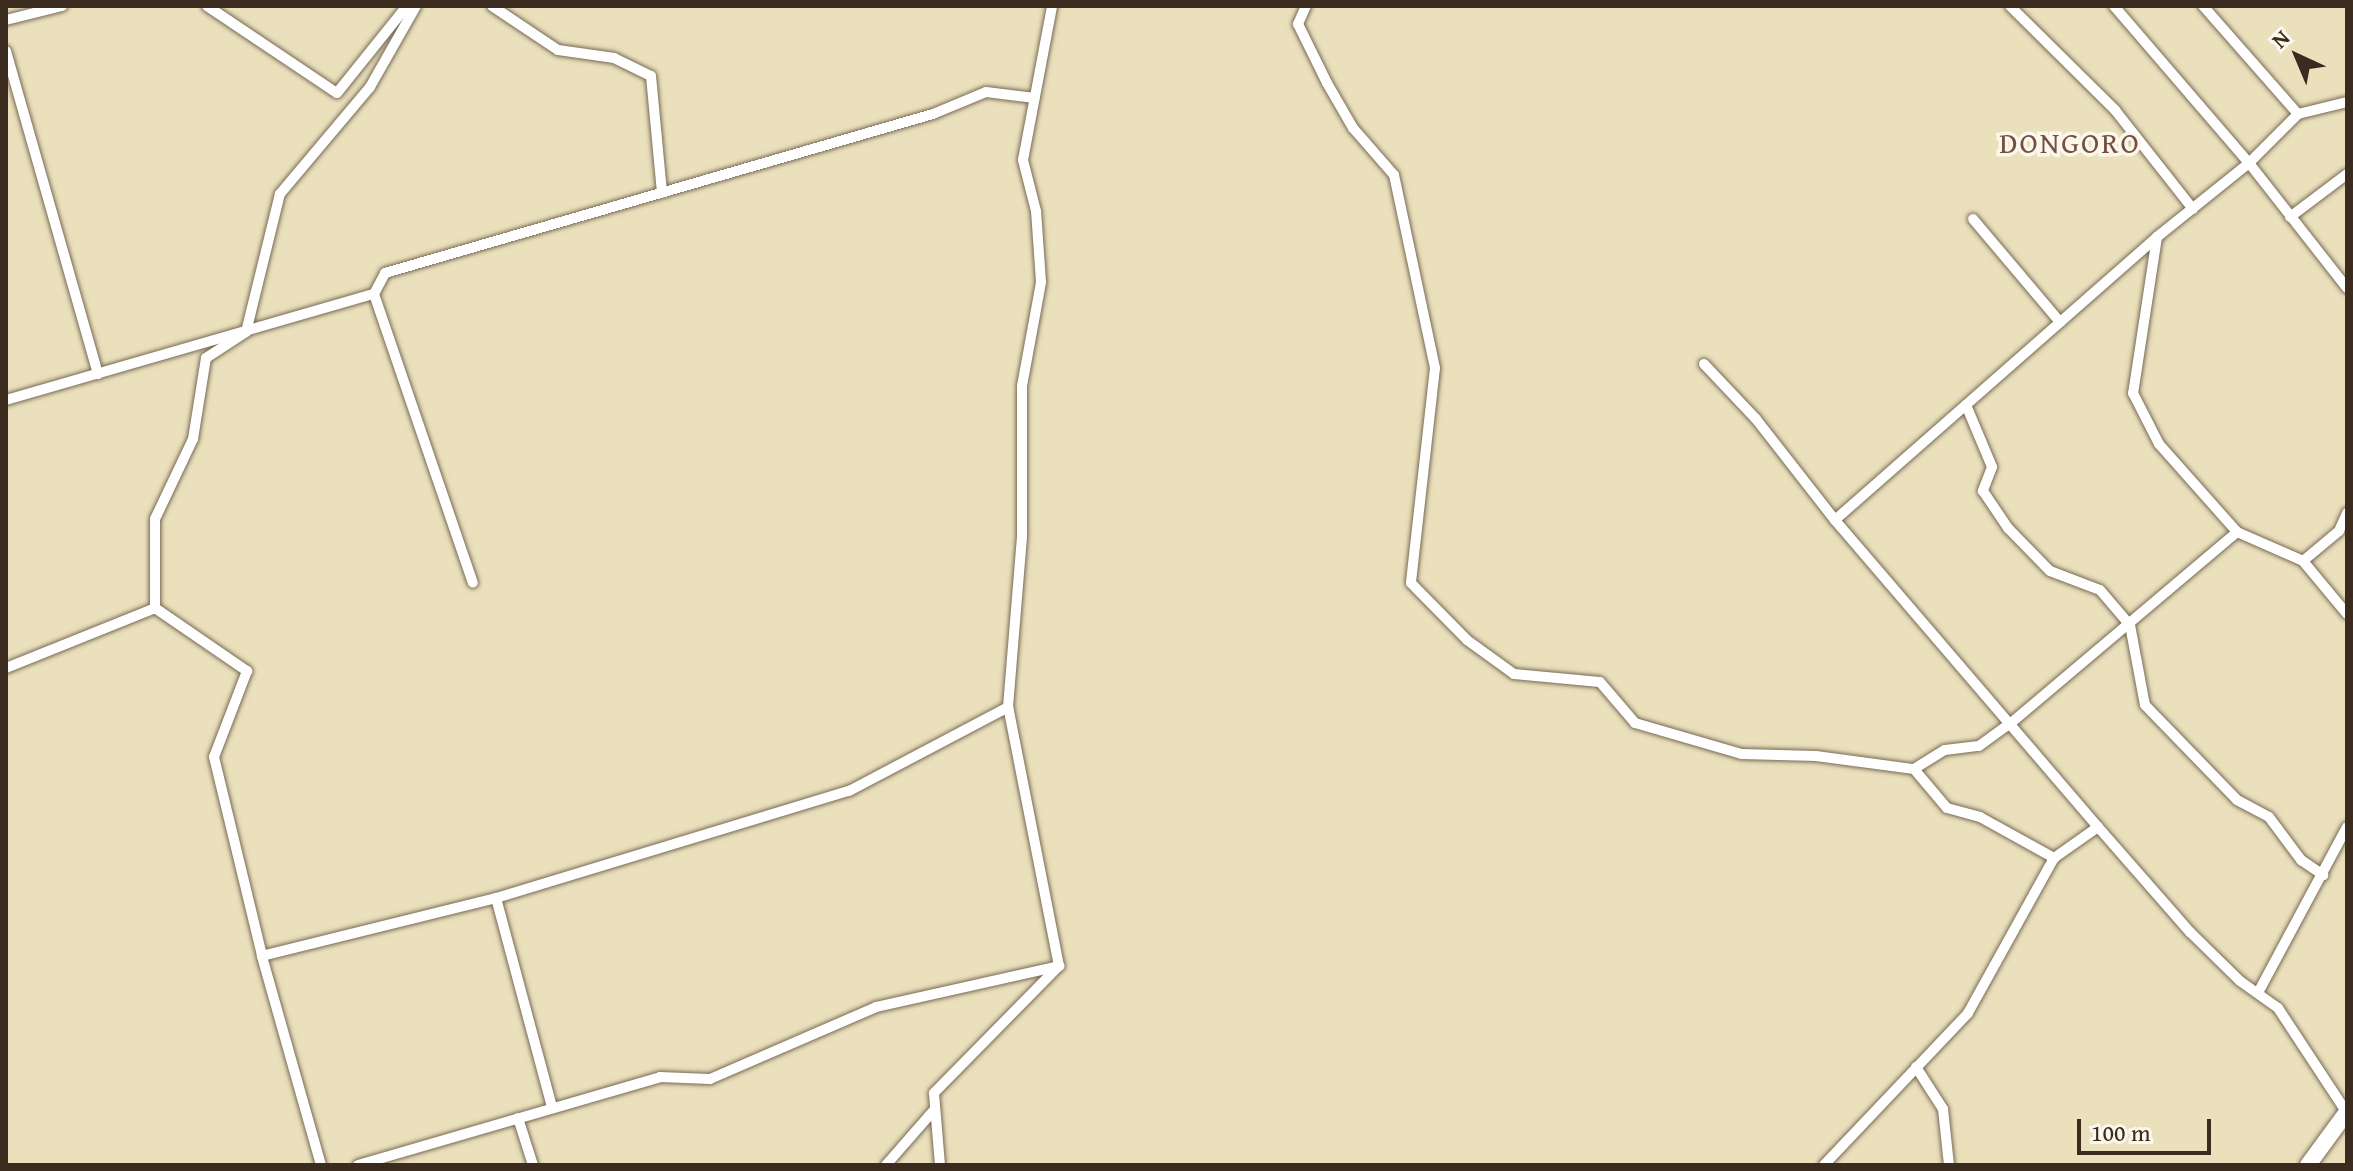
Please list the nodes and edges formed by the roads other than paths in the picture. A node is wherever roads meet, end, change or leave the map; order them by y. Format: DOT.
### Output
graph roads {
  1 [pos="59,6"];
  2 [pos="207,6"];
  3 [pos="407,6"];
  4 [pos="416,6"];
  5 [pos="492,6"];
  6 [pos="1052,6"];
  7 [pos="1306,6"];
  8 [pos="2010,6"];
  9 [pos="2114,6"];
  10 [pos="2203,6"];
  11 [pos="6,20"];
  12 [pos="6,51"];
  13 [pos="1035,98"];
  14 [pos="2347,102"];
  15 [pos="2298,114"];
  16 [pos="2249,163"];
  17 [pos="2347,174"];
  18 [pos="662,192"];
  19 [pos="2193,209"];
  20 [pos="2290,217"];
  21 [pos="1973,219"];
  22 [pos="2157,237"];
  23 [pos="2347,288"];
  24 [pos="374,294"];
  25 [pos="2060,322"];
  26 [pos="246,332"];
  27 [pos="1704,364"];
  28 [pos="98,374"];
  29 [pos="6,400"];
  30 [pos="1966,405"];
  31 [pos="2347,513"];
  32 [pos="1835,520"];
  33 [pos="2237,532"];
  34 [pos="2303,561"];
  35 [pos="473,583"];
  36 [pos="155,608"];
  37 [pos="2347,614"];
  38 [pos="2130,625"];
  39 [pos="6,668"];
  40 [pos="1008,707"];
  41 [pos="2011,723"];
  42 [pos="1914,769"];
  43 [pos="2098,827"];
  44 [pos="2347,827"];
  45 [pos="2054,858"];
  46 [pos="2323,875"];
  47 [pos="496,898"];
  48 [pos="262,956"];
  49 [pos="1059,966"];
  50 [pos="2259,991"];
  51 [pos="1916,1067"];
  52 [pos="552,1107"];
  53 [pos="935,1109"];
  54 [pos="2347,1112"];
  55 [pos="518,1118"];
  56 [pos="321,1165"];
  57 [pos="358,1165"];
  58 [pos="533,1165"];
  59 [pos="886,1165"];
  60 [pos="940,1165"];
  61 [pos="1824,1165"];
  62 [pos="1949,1165"];
  63 [pos="2308,1165"];
  1 -- 11 [label="street"];
  2 -- 3 [label="street"];
  4 -- 26 [label="street"];
  5 -- 18 [label="street"];
  6 -- 13 [label="street"];
  7 -- 42 [label="street"];
  8 -- 19 [label="street"];
  9 -- 16 [label="street"];
  10 -- 15 [label="street"];
  12 -- 28 [label="street"];
  13 -- 18 [label="street"];
  13 -- 40 [label="street"];
  14 -- 15 [label="street"];
  15 -- 16 [label="street"];
  16 -- 19 [label="street"];
  16 -- 20 [label="street"];
  17 -- 20 [label="street"];
  18 -- 24 [label="street"];
  19 -- 22 [label="street"];
  20 -- 23 [label="street"];
  21 -- 25 [label="street"];
  22 -- 25 [label="street"];
  22 -- 33 [label="street"];
  24 -- 26 [label="street"];
  24 -- 35 [label="street"];
  25 -- 30 [label="street"];
  26 -- 28 [label="street"];
  26 -- 36 [label="street"];
  27 -- 32 [label="street"];
  28 -- 29 [label="street"];
  30 -- 32 [label="street"];
  30 -- 38 [label="street"];
  31 -- 34 [label="street"];
  32 -- 41 [label="street"];
  33 -- 34 [label="street"];
  33 -- 38 [label="street"];
  34 -- 37 [label="street"];
  36 -- 39 [label="street"];
  36 -- 48 [label="street"];
  38 -- 41 [label="street"];
  38 -- 46 [label="street"];
  40 -- 47 [label="street"];
  40 -- 49 [label="street"];
  41 -- 42 [label="street"];
  41 -- 43 [label="street"];
  42 -- 45 [label="street"];
  43 -- 45 [label="street"];
  43 -- 50 [label="street"];
  44 -- 46 [label="street"];
  45 -- 51 [label="street"];
  46 -- 50 [label="street"];
  47 -- 48 [label="street"];
  47 -- 52 [label="street"];
  48 -- 56 [label="street"];
  49 -- 52 [label="street"];
  49 -- 53 [label="street"];
  50 -- 54 [label="street"];
  51 -- 61 [label="street"];
  51 -- 62 [label="street"];
  52 -- 55 [label="street"];
  53 -- 59 [label="street"];
  53 -- 60 [label="street"];
  54 -- 63 [label="main road"];
  55 -- 57 [label="street"];
  55 -- 58 [label="street"];
}
